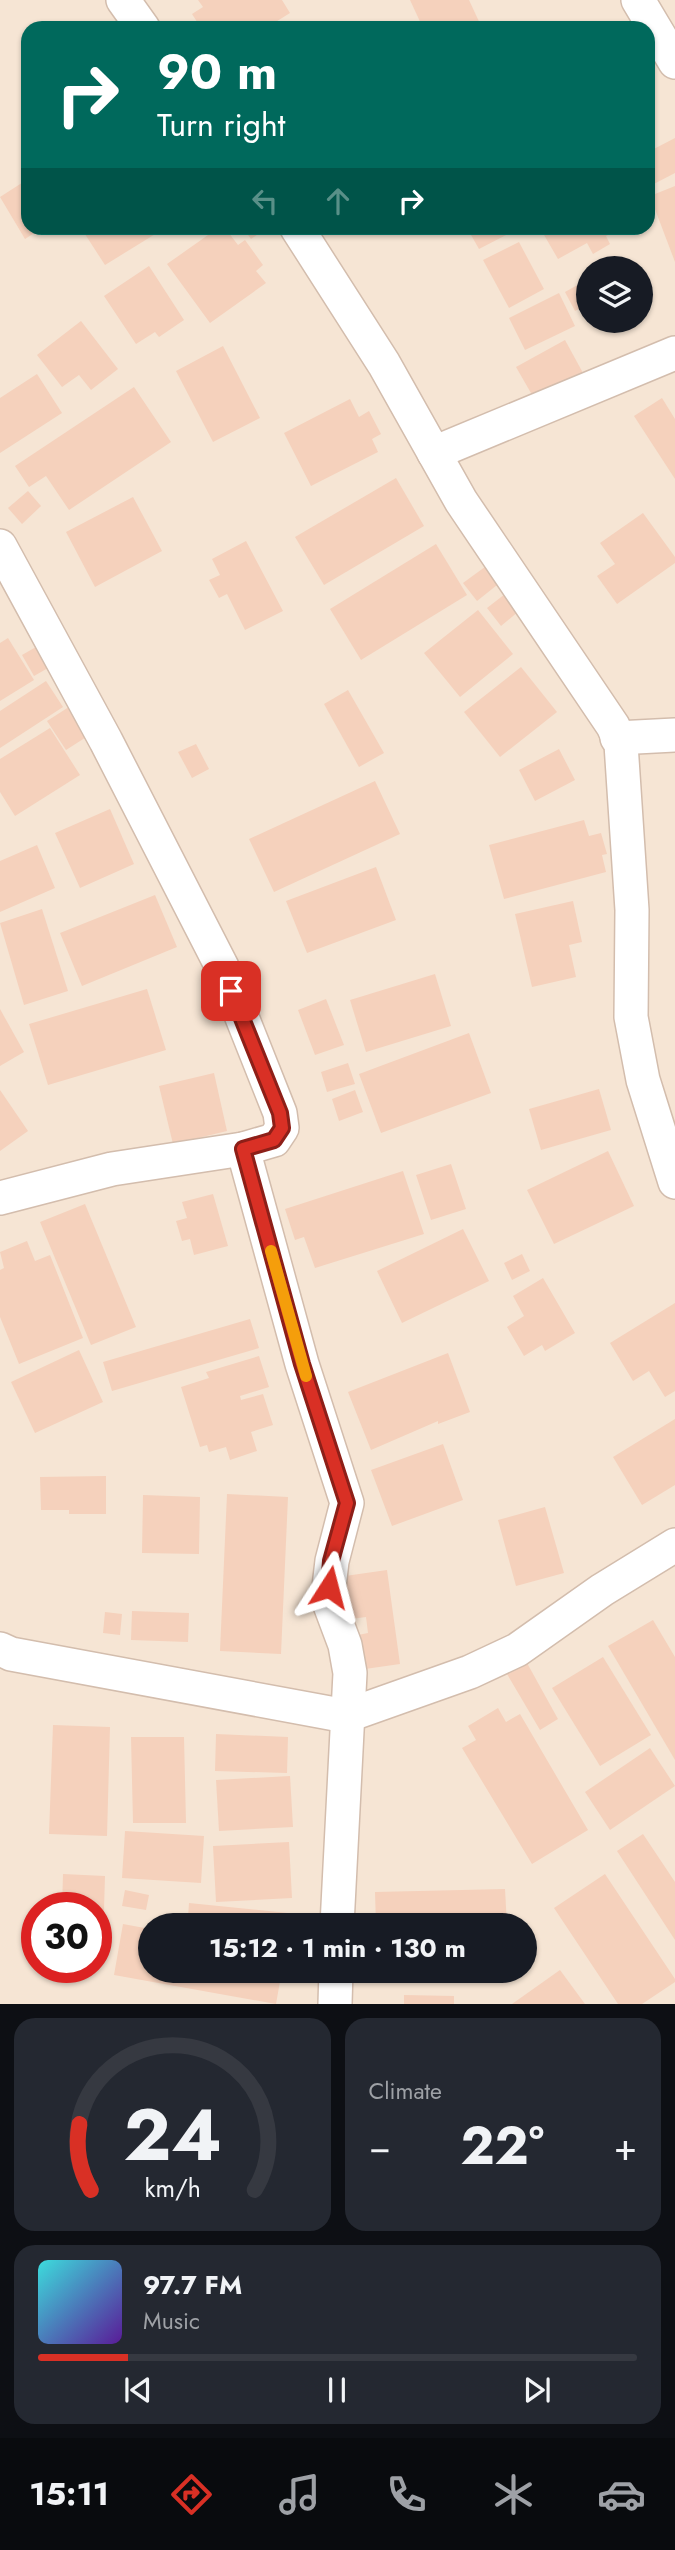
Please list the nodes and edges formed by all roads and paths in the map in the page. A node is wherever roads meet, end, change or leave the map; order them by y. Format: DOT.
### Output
graph roads {
  1 [pos="123,0"];
  2 [pos="638,0"];
  3 [pos="138,21"];
  4 [pos="651,21"];
  5 [pos="655,28"];
  6 [pos="675,62"];
  7 [pos="302,235"];
  8 [pos="675,353"];
  9 [pos="434,453"];
  10 [pos="0,546"];
  11 [pos="675,735"];
  12 [pos="617,738"];
  13 [pos="243,1149"];
  14 [pos="675,1182"];
  15 [pos="0,1198"];
  16 [pos="675,1545"];
  17 [pos="0,1649"];
  18 [pos="346,1716"];
  19 [pos="338,1913"];
  20 [pos="336,1983"];
  21 [pos="335,2004"];
  1 -- 3 [label="street"];
  2 -- 4 [label="street"];
  5 -- 6 [label="street"];
  7 -- 9 [label="street"];
  8 -- 9 [label="street"];
  9 -- 12 [label="street"];
  10 -- 13 [label="street"];
  11 -- 12 [label="street"];
  12 -- 14 [label="street"];
  13 -- 15 [label="street"];
  13 -- 18 [label="street"];
  16 -- 18 [label="street"];
  17 -- 18 [label="street"];
  18 -- 19 [label="street"];
  20 -- 21 [label="street"];
}
